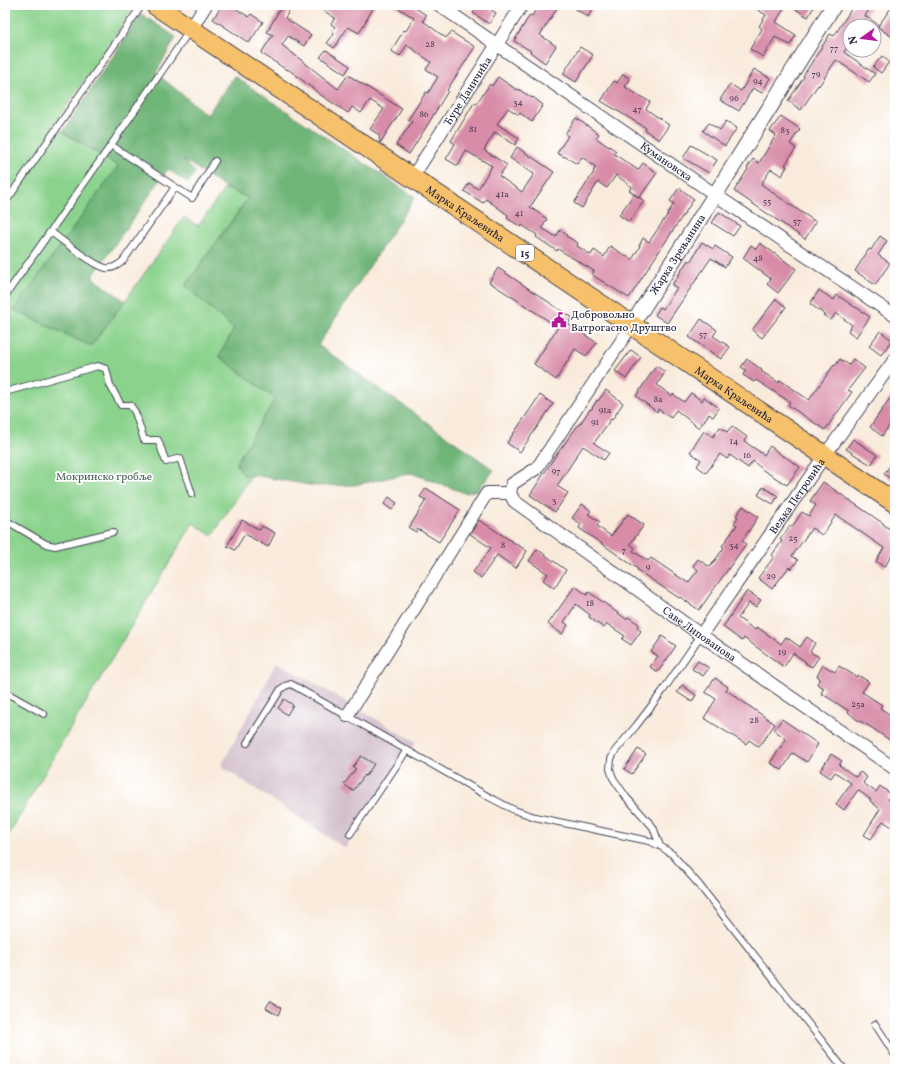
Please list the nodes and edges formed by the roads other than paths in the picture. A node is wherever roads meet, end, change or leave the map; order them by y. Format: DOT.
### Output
graph roads {
  1 [pos="142,5"];
  2 [pos="155,5"];
  3 [pos="206,5"];
  4 [pos="439,5"];
  5 [pos="522,5"];
  6 [pos="834,5"];
  7 [pos="191,29"];
  8 [pos="497,45"];
  9 [pos="111,145"];
  10 [pos="215,161"];
  11 [pos="412,178"];
  12 [pos="175,187"];
  13 [pos="715,195"];
  14 [pos="5,203"];
  15 [pos="51,232"];
  16 [pos="5,296"];
  17 [pos="895,316"];
  18 [pos="632,325"];
  19 [pos="895,359"];
  20 [pos="5,392"];
  21 [pos="826,455"];
  22 [pos="510,493"];
  23 [pos="192,494"];
  24 [pos="895,503"];
  25 [pos="5,520"];
  26 [pos="113,532"];
  27 [pos="701,635"];
  28 [pos="5,692"];
  29 [pos="44,714"];
  30 [pos="347,716"];
  31 [pos="247,743"];
  32 [pos="407,750"];
  33 [pos="895,769"];
  34 [pos="350,834"];
  35 [pos="660,846"];
  36 [pos="875,1024"];
  37 [pos="895,1055"];
  38 [pos="844,1069"];
  1 -- 14 [label="lane"];
  2 -- 7 [label="main road, Марка Краљевића / 15"];
  3 -- 7 [label="street"];
  4 -- 8 [label="street, Кумановска"];
  5 -- 8 [label="street, Ђуре Даничића"];
  6 -- 13 [label="street, Жарка Зрењанина"];
  7 -- 9 [label="lane"];
  7 -- 11 [label="main road, Марка Краљевића / 15"];
  8 -- 11 [label="street, Ђуре Даничића"];
  8 -- 13 [label="street, Кумановска"];
  9 -- 12 [label="lane"];
  9 -- 15 [label="lane"];
  10 -- 12 [label="lane"];
  11 -- 18 [label="main road, Марка Краљевића / 15"];
  12 -- 15 [label="lane"];
  13 -- 17 [label="street, Кумановска"];
  13 -- 18 [label="street, Жарка Зрењанина"];
  15 -- 16 [label="lane"];
  18 -- 21 [label="main road, Марка Краљевића / 15"];
  18 -- 22 [label="street, Жарка Зрењанина"];
  19 -- 21 [label="street, Вељка Петровића"];
  20 -- 23 [label="lane"];
  21 -- 24 [label="main road, Марка Краљевића / 15"];
  21 -- 27 [label="street, Вељка Петровића"];
  22 -- 27 [label="street, Саве Липованова"];
  22 -- 30 [label="street"];
  25 -- 26 [label="lane"];
  27 -- 33 [label="street, Саве Липованова"];
  27 -- 35 [label="lane"];
  28 -- 29 [label="lane"];
  30 -- 31 [label="lane"];
  30 -- 32 [label="lane"];
  32 -- 34 [label="lane"];
  32 -- 35 [label="lane"];
  35 -- 38 [label="lane"];
  36 -- 37 [label="lane"];
}
